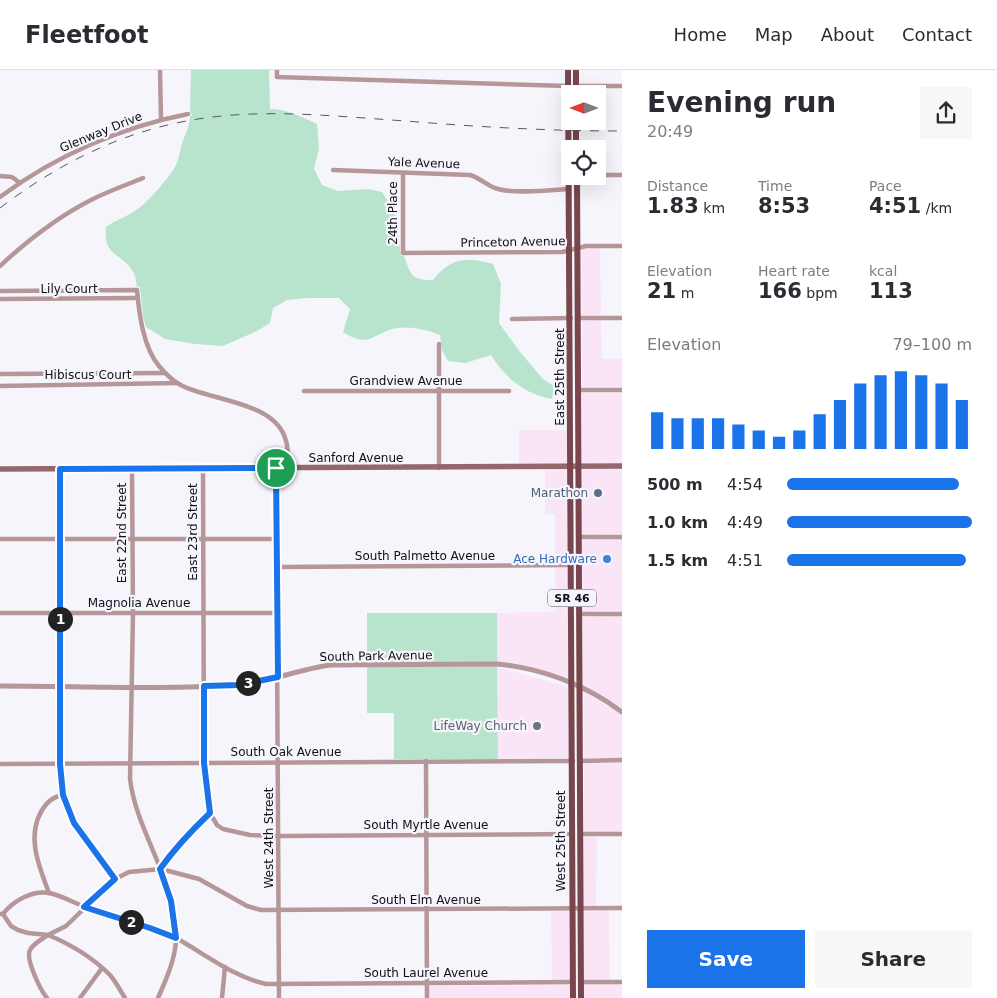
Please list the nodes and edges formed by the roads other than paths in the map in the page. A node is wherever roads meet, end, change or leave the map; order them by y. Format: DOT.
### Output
graph roads {
  1 [pos="160,70"];
  2 [pos="277,70"];
  3 [pos="568,70"];
  4 [pos="576,70"];
  5 [pos="568,85"];
  6 [pos="575,85"];
  7 [pos="561,86"];
  8 [pos="622,86"];
  9 [pos="606,88"];
  10 [pos="188,114"];
  11 [pos="161,119"];
  12 [pos="568,130"];
  13 [pos="333,170"];
  14 [pos="403,172"];
  15 [pos="606,175"];
  16 [pos="622,175"];
  17 [pos="0,176"];
  18 [pos="142,178"];
  19 [pos="20,183"];
  20 [pos="576,185"];
  21 [pos="569,190"];
  22 [pos="0,197"];
  23 [pos="622,246"];
  24 [pos="574,250"];
  25 [pos="403,253"];
  26 [pos="0,266"];
  27 [pos="0,291"];
  28 [pos="138,298"];
  29 [pos="0,299"];
  30 [pos="512,318"];
  31 [pos="574,318"];
  32 [pos="622,318"];
  33 [pos="439,344"];
  34 [pos="165,372"];
  35 [pos="0,374"];
  36 [pos="177,383"];
  37 [pos="0,386"];
  38 [pos="439,390"];
  39 [pos="578,390"];
  40 [pos="622,390"];
  41 [pos="304,391"];
  42 [pos="508,391"];
  43 [pos="575,466"];
  44 [pos="622,466"];
  45 [pos="203,468"];
  46 [pos="276,468"];
  47 [pos="287,468"];
  48 [pos="439,468"];
  49 [pos="0,469"];
  50 [pos="60,469"];
  51 [pos="132,469"];
  52 [pos="579,537"];
  53 [pos="622,537"];
  54 [pos="0,539"];
  55 [pos="60,539"];
  56 [pos="132,539"];
  57 [pos="204,539"];
  58 [pos="277,539"];
  59 [pos="572,551"];
  60 [pos="572,565"];
  61 [pos="278,566"];
  62 [pos="579,578"];
  63 [pos="0,612"];
  64 [pos="60,612"];
  65 [pos="133,613"];
  66 [pos="204,613"];
  67 [pos="277,614"];
  68 [pos="579,614"];
  69 [pos="622,614"];
  70 [pos="278,677"];
  71 [pos="572,683"];
  72 [pos="0,686"];
  73 [pos="60,686"];
  74 [pos="204,686"];
  75 [pos="131,687"];
  76 [pos="580,687"];
  77 [pos="622,712"];
  78 [pos="622,760"];
  79 [pos="426,761"];
  80 [pos="572,761"];
  81 [pos="580,761"];
  82 [pos="278,762"];
  83 [pos="130,763"];
  84 [pos="204,763"];
  85 [pos="0,764"];
  86 [pos="60,764"];
  87 [pos="63,795"];
  88 [pos="573,799"];
  89 [pos="210,813"];
  90 [pos="573,834"];
  91 [pos="580,834"];
  92 [pos="622,834"];
  93 [pos="426,835"];
  94 [pos="279,836"];
  95 [pos="160,869"];
  96 [pos="115,879"];
  97 [pos="49,893"];
  98 [pos="84,907"];
  99 [pos="572,908"];
  100 [pos="581,908"];
  101 [pos="622,908"];
  102 [pos="279,910"];
  103 [pos="427,910"];
  104 [pos="2,914"];
  105 [pos="48,935"];
  106 [pos="176,938"];
  107 [pos="102,968"];
  108 [pos="225,968"];
  109 [pos="573,982"];
  110 [pos="581,982"];
  111 [pos="622,982"];
  112 [pos="279,984"];
  113 [pos="427,984"];
  114 [pos="47,998"];
  115 [pos="80,998"];
  116 [pos="125,998"];
  117 [pos="158,998"];
  118 [pos="222,998"];
  119 [pos="279,998"];
  120 [pos="427,998"];
  121 [pos="573,998"];
  122 [pos="582,998"];
  1 -- 11 [label="street"];
  2 -- 7 [label="street"];
  3 -- 5 [label="main road, East 25th Street / SR 46"];
  4 -- 6 [label="main road"];
  8 -- 9 [label="street"];
  10 -- 11 [label="street, Glenway Drive"];
  11 -- 19 [label="street, Glenway Drive"];
  12 -- 21 [label="main road, East 25th Street / SR 46"];
  13 -- 14 [label="street, Yale Avenue"];
  14 -- 21 [label="street, Yale Avenue"];
  14 -- 25 [label="street, 24th Place"];
  15 -- 16 [label="street"];
  17 -- 19 [label="street"];
  18 -- 26 [label="street"];
  19 -- 22 [label="street, Glenway Drive"];
  20 -- 24 [label="main road, East 25th Street / SR 46"];
  21 -- 24 [label="main road, East 25th Street / SR 46"];
  23 -- 24 [label="street, Princeton Avenue"];
  24 -- 25 [label="street, Princeton Avenue"];
  24 -- 31 [label="main road, East 25th Street / SR 46"];
  27 -- 28 [label="street, Lily Court"];
  28 -- 29 [label="street, Lily Court"];
  28 -- 34 [label="street"];
  30 -- 31 [label="street"];
  31 -- 32 [label="street"];
  31 -- 39 [label="main road, East 25th Street / SR 46"];
  31 -- 43 [label="main road, East 25th Street / SR 46"];
  33 -- 38 [label="street"];
  34 -- 35 [label="street, Hibiscus Court"];
  34 -- 36 [label="street"];
  36 -- 37 [label="street, Hibiscus Court"];
  36 -- 47 [label="street"];
  38 -- 41 [label="street, Grandview Avenue"];
  38 -- 42 [label="street, Grandview Avenue"];
  38 -- 48 [label="street"];
  39 -- 40 [label="street"];
  39 -- 43 [label="main road, East 25th Street / SR 46"];
  43 -- 44 [label="main road, Sanford Avenue"];
  43 -- 48 [label="main road, Sanford Avenue"];
  43 -- 52 [label="main road, East 25th Street / SR 46"];
  43 -- 59 [label="main road, East 25th Street / SR 46"];
  45 -- 46 [label="main road, Sanford Avenue"];
  45 -- 51 [label="main road, Sanford Avenue"];
  45 -- 57 [label="street, East 23rd Street"];
  46 -- 47 [label="main road, Sanford Avenue"];
  46 -- 58 [label="street, West 24th Street"];
  47 -- 48 [label="main road, Sanford Avenue"];
  49 -- 50 [label="main road, Sanford Avenue"];
  50 -- 51 [label="main road, Sanford Avenue"];
  50 -- 55 [label="street"];
  51 -- 56 [label="street, East 22nd Street"];
  52 -- 53 [label="street"];
  52 -- 62 [label="main road, East 25th Street / SR 46"];
  54 -- 55 [label="street"];
  55 -- 56 [label="street"];
  55 -- 64 [label="street"];
  56 -- 57 [label="street"];
  56 -- 65 [label="street, East 22nd Street"];
  57 -- 58 [label="street"];
  57 -- 66 [label="street, East 23rd Street"];
  58 -- 61 [label="street, West 24th Street"];
  59 -- 60 [label="main road, East 25th Street / SR 46"];
  59 -- 62 [label="main road"];
  60 -- 61 [label="street, South Palmetto Avenue"];
  60 -- 71 [label="main road, East 25th Street / SR 46"];
  61 -- 67 [label="street, West 24th Street"];
  62 -- 68 [label="main road, East 25th Street / SR 46"];
  63 -- 64 [label="street, Magnolia Avenue"];
  64 -- 65 [label="street, Magnolia Avenue"];
  64 -- 73 [label="street"];
  65 -- 66 [label="street, Magnolia Avenue"];
  65 -- 75 [label="street, East 22nd Street"];
  66 -- 67 [label="street, Magnolia Avenue"];
  66 -- 74 [label="street, East 23rd Street"];
  67 -- 70 [label="street, West 24th Street"];
  68 -- 69 [label="street"];
  68 -- 76 [label="main road, East 25th Street / SR 46"];
  70 -- 71 [label="street, South Park Avenue"];
  70 -- 74 [label="street, South Park Avenue"];
  70 -- 82 [label="street, West 24th Street"];
  71 -- 76 [label="street, South Park Avenue"];
  71 -- 80 [label="main road, West 25th Street / SR 46"];
  72 -- 73 [label="street, South Park Avenue"];
  73 -- 75 [label="street, South Park Avenue"];
  73 -- 86 [label="street"];
  74 -- 75 [label="street, South Park Avenue"];
  74 -- 84 [label="street, East 23rd Street"];
  75 -- 83 [label="street, East 22nd Street"];
  76 -- 77 [label="street, South Park Avenue"];
  76 -- 81 [label="main road, West 25th Street / SR 46"];
  78 -- 81 [label="street"];
  79 -- 80 [label="street, South Oak Avenue"];
  79 -- 82 [label="street, South Oak Avenue"];
  79 -- 93 [label="street"];
  80 -- 88 [label="main road, West 25th Street / SR 46"];
  81 -- 91 [label="main road, West 25th Street / SR 46"];
  82 -- 84 [label="street, South Oak Avenue"];
  82 -- 94 [label="street, West 24th Street"];
  83 -- 84 [label="street, South Oak Avenue"];
  83 -- 86 [label="street, South Oak Avenue"];
  83 -- 95 [label="street, East 22nd Street"];
  84 -- 89 [label="street, East 23rd Street"];
  85 -- 86 [label="street, South Oak Avenue"];
  86 -- 87 [label="street"];
  87 -- 96 [label="street"];
  87 -- 97 [label="street"];
  88 -- 90 [label="main road, West 25th Street / SR 46"];
  88 -- 91 [label="main road"];
  89 -- 94 [label="street, South Myrtle Avenue"];
  89 -- 95 [label="street"];
  90 -- 93 [label="street, South Myrtle Avenue"];
  90 -- 99 [label="main road, West 25th Street / SR 46"];
  91 -- 92 [label="street"];
  91 -- 100 [label="main road, West 25th Street / SR 46"];
  93 -- 94 [label="street, South Myrtle Avenue"];
  93 -- 103 [label="street"];
  94 -- 102 [label="street, West 24th Street"];
  95 -- 96 [label="street, South Elm Avenue"];
  95 -- 102 [label="street, South Elm Avenue"];
  95 -- 106 [label="street, East 22nd Street"];
  96 -- 98 [label="street"];
  97 -- 98 [label="street, South Laurel Avenue"];
  97 -- 104 [label="street"];
  98 -- 105 [label="street"];
  98 -- 106 [label="street, South Laurel Avenue"];
  99 -- 100 [label="street, South Elm Avenue"];
  99 -- 103 [label="street, South Elm Avenue"];
  99 -- 109 [label="main road, West 25th Street / SR 46"];
  100 -- 101 [label="street, South Elm Avenue"];
  100 -- 110 [label="main road, West 25th Street / SR 46"];
  102 -- 103 [label="street, South Elm Avenue"];
  102 -- 112 [label="street, West 24th Street"];
  103 -- 113 [label="street"];
  104 -- 105 [label="street"];
  105 -- 107 [label="street"];
  105 -- 114 [label="street"];
  106 -- 108 [label="street, South Laurel Avenue"];
  106 -- 117 [label="street"];
  107 -- 115 [label="street"];
  107 -- 116 [label="street"];
  108 -- 112 [label="street, South Laurel Avenue"];
  108 -- 118 [label="street"];
  109 -- 113 [label="street, South Laurel Avenue"];
  109 -- 121 [label="main road, West 25th Street / SR 46"];
  110 -- 111 [label="street"];
  110 -- 122 [label="main road, West 25th Street / SR 46"];
  112 -- 113 [label="street, South Laurel Avenue"];
  112 -- 119 [label="street, West 24th Street"];
  113 -- 120 [label="street"];
}
